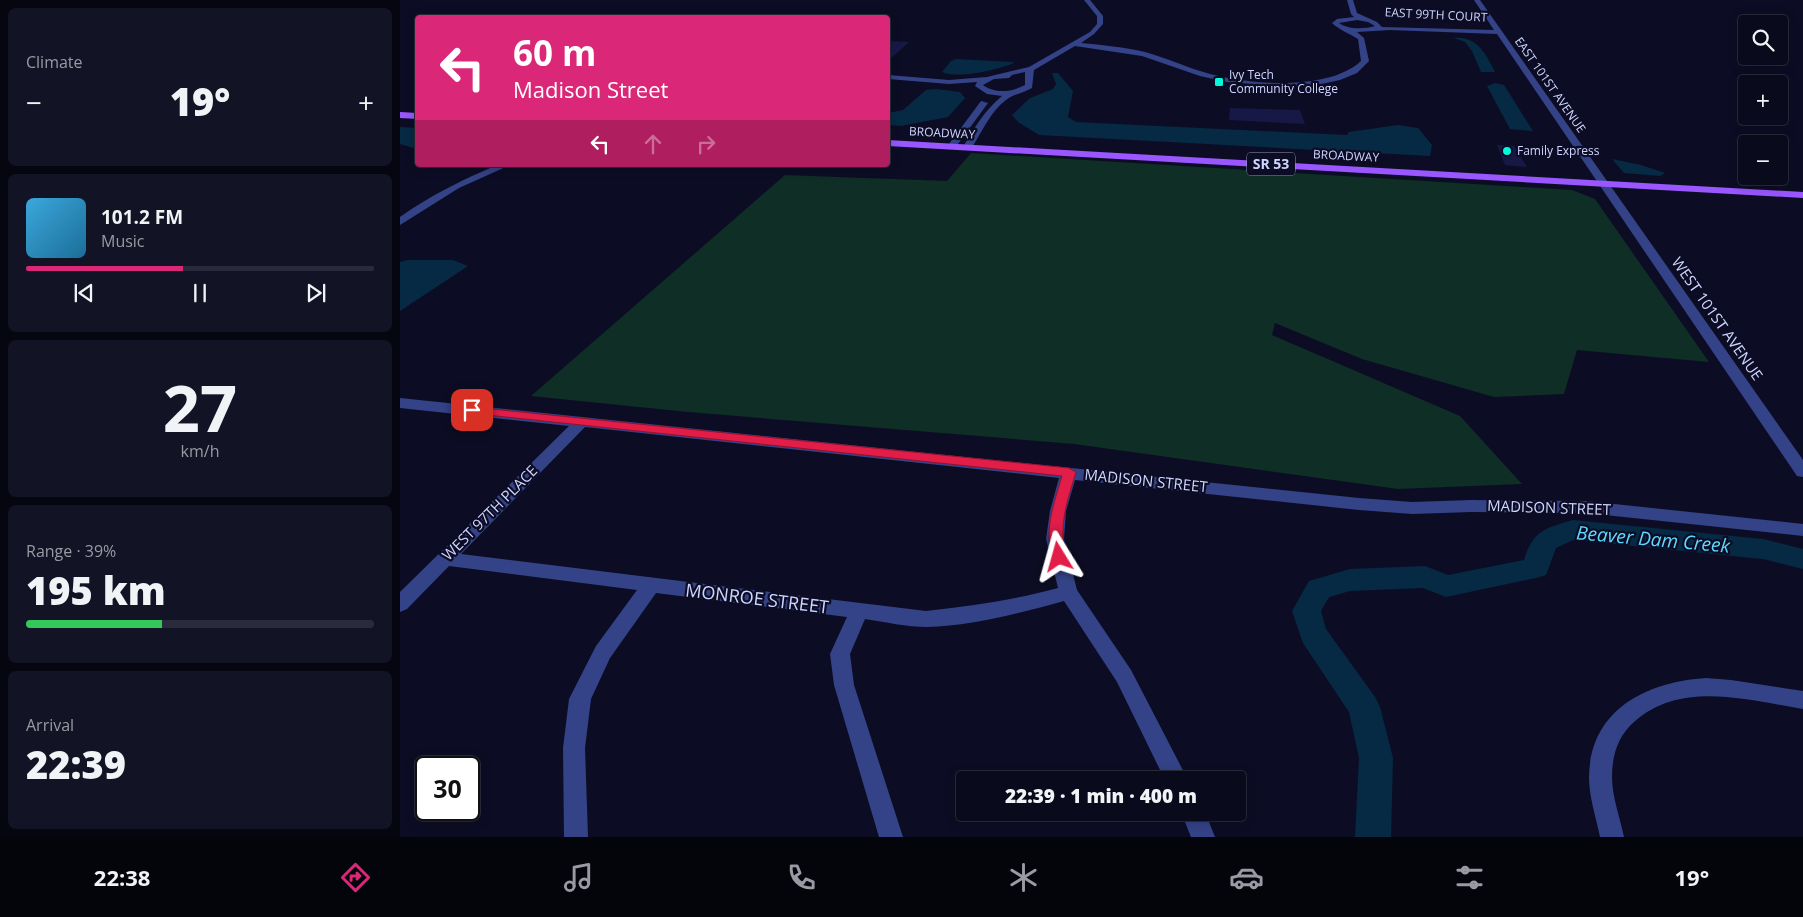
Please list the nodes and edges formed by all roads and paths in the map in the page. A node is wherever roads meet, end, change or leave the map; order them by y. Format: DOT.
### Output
graph roads {
  1 [pos="1087,0"];
  2 [pos="1350,0"];
  3 [pos="1477,0"];
  4 [pos="1354,14"];
  5 [pos="1347,19"];
  6 [pos="1364,20"];
  7 [pos="1376,25"];
  8 [pos="1348,29"];
  9 [pos="1366,30"];
  10 [pos="1497,30"];
  11 [pos="1361,38"];
  12 [pos="1075,44"];
  13 [pos="1032,68"];
  14 [pos="999,76"];
  15 [pos="890,77"];
  16 [pos="986,79"];
  17 [pos="1028,80"];
  18 [pos="949,82"];
  19 [pos="983,90"];
  20 [pos="1013,92"];
  21 [pos="400,115"];
  22 [pos="415,116"];
  23 [pos="890,142"];
  24 [pos="952,146"];
  25 [pos="968,147"];
  26 [pos="500,167"];
  27 [pos="1604,184"];
  28 [pos="1803,195"];
  29 [pos="405,215"];
  30 [pos="400,222"];
  31 [pos="400,403"];
  32 [pos="581,422"];
  33 [pos="1069,472"];
  34 [pos="1803,472"];
  35 [pos="1803,530"];
  36 [pos="444,559"];
  37 [pos="650,586"];
  38 [pos="1068,592"];
  39 [pos="400,604"];
  40 [pos="859,611"];
  41 [pos="1803,700"];
  42 [pos="1172,771"];
  43 [pos="1197,821"];
  44 [pos="576,837"];
  45 [pos="891,837"];
  46 [pos="1203,837"];
  47 [pos="1612,837"];
  1 -- 12 [label="street"];
  2 -- 4 [label="street"];
  3 -- 10 [label="street, EAST 101ST AVENUE"];
  4 -- 5 [label="street"];
  4 -- 6 [label="street"];
  5 -- 6 [label="street"];
  5 -- 8 [label="street"];
  6 -- 7 [label="street"];
  7 -- 9 [label="street"];
  7 -- 10 [label="street, EAST 99TH COURT"];
  8 -- 9 [label="street"];
  8 -- 11 [label="street"];
  9 -- 11 [label="street"];
  10 -- 27 [label="street, EAST 101ST AVENUE"];
  11 -- 12 [label="street"];
  12 -- 13 [label="street"];
  13 -- 14 [label="street"];
  13 -- 17 [label="street"];
  14 -- 16 [label="street"];
  14 -- 17 [label="street"];
  15 -- 18 [label="street"];
  16 -- 18 [label="street"];
  16 -- 19 [label="street"];
  17 -- 20 [label="street"];
  18 -- 19 [label="street"];
  19 -- 20 [label="street"];
  19 -- 24 [label="street"];
  20 -- 25 [label="street"];
  21 -- 22 [label="main road"];
  23 -- 24 [label="main road, BROADWAY / SR 53"];
  24 -- 25 [label="main road, BROADWAY / SR 53"];
  25 -- 27 [label="main road, BROADWAY / SR 53"];
  26 -- 29 [label="street"];
  27 -- 28 [label="main road, BROADWAY / SR 53"];
  27 -- 34 [label="street, WEST 101ST AVENUE"];
  29 -- 30 [label="street"];
  31 -- 32 [label="street, MADISON STREET"];
  32 -- 33 [label="street, MADISON STREET"];
  32 -- 36 [label="street, WEST 97TH PLACE"];
  33 -- 35 [label="street, MADISON STREET"];
  33 -- 38 [label="street"];
  36 -- 37 [label="street, MONROE STREET"];
  36 -- 39 [label="street, WEST 97TH PLACE"];
  37 -- 40 [label="street, MONROE STREET"];
  37 -- 44 [label="street"];
  38 -- 40 [label="street, MONROE STREET"];
  38 -- 42 [label="street"];
  40 -- 45 [label="street"];
  41 -- 47 [label="street"];
  43 -- 46 [label="street"];
}
